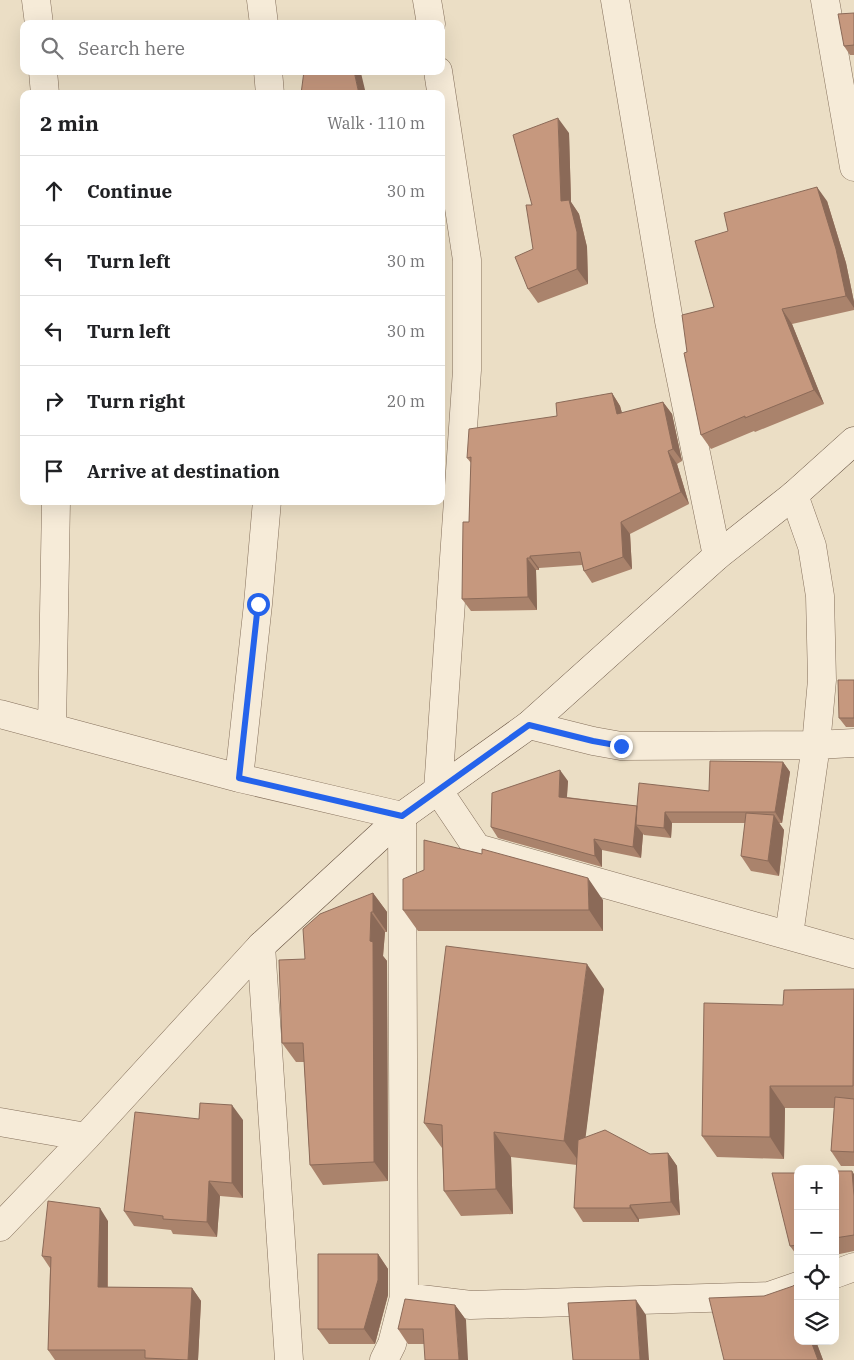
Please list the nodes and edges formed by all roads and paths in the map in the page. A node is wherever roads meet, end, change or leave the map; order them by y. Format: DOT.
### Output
graph roads {
  1 [pos="36,0"];
  2 [pos="261,0"];
  3 [pos="427,0"];
  4 [pos="615,0"];
  5 [pos="825,0"];
  6 [pos="38,20"];
  7 [pos="264,20"];
  8 [pos="430,20"];
  9 [pos="43,75"];
  10 [pos="268,75"];
  11 [pos="439,75"];
  12 [pos="45,90"];
  13 [pos="270,90"];
  14 [pos="441,90"];
  15 [pos="445,117"];
  16 [pos="854,167"];
  17 [pos="854,441"];
  18 [pos="794,495"];
  19 [pos="56,505"];
  20 [pos="267,505"];
  21 [pos="717,556"];
  22 [pos="0,714"];
  23 [pos="529,725"];
  24 [pos="52,728"];
  25 [pos="854,743"];
  26 [pos="816,745"];
  27 [pos="239,778"];
  28 [pos="438,790"];
  29 [pos="402,816"];
  30 [pos="788,935"];
  31 [pos="261,946"];
  32 [pos="854,954"];
  33 [pos="0,1122"];
  34 [pos="86,1137"];
  35 [pos="0,1227"];
  36 [pos="854,1267"];
  37 [pos="839,1273"];
  38 [pos="794,1287"];
  39 [pos="404,1298"];
  40 [pos="289,1360"];
  41 [pos="384,1360"];
  1 -- 6 [label="street"];
  2 -- 7 [label="street"];
  3 -- 8 [label="street"];
  4 -- 21 [label="street"];
  5 -- 16 [label="street"];
  9 -- 12 [label="street"];
  10 -- 13 [label="street"];
  11 -- 14 [label="street"];
  15 -- 28 [label="street"];
  17 -- 18 [label="street"];
  18 -- 21 [label="street"];
  18 -- 26 [label="street"];
  19 -- 24 [label="street"];
  20 -- 27 [label="street"];
  21 -- 23 [label="street"];
  22 -- 24 [label="street"];
  23 -- 26 [label="street"];
  23 -- 28 [label="street"];
  24 -- 27 [label="street"];
  25 -- 26 [label="street"];
  26 -- 30 [label="street"];
  27 -- 29 [label="street"];
  28 -- 29 [label="street"];
  28 -- 30 [label="street"];
  29 -- 31 [label="street"];
  29 -- 39 [label="street"];
  30 -- 32 [label="street"];
  31 -- 34 [label="street"];
  31 -- 40 [label="street"];
  33 -- 34 [label="street"];
  34 -- 35 [label="street"];
  36 -- 37 [label="street"];
  38 -- 39 [label="street"];
  39 -- 41 [label="street"];
}
